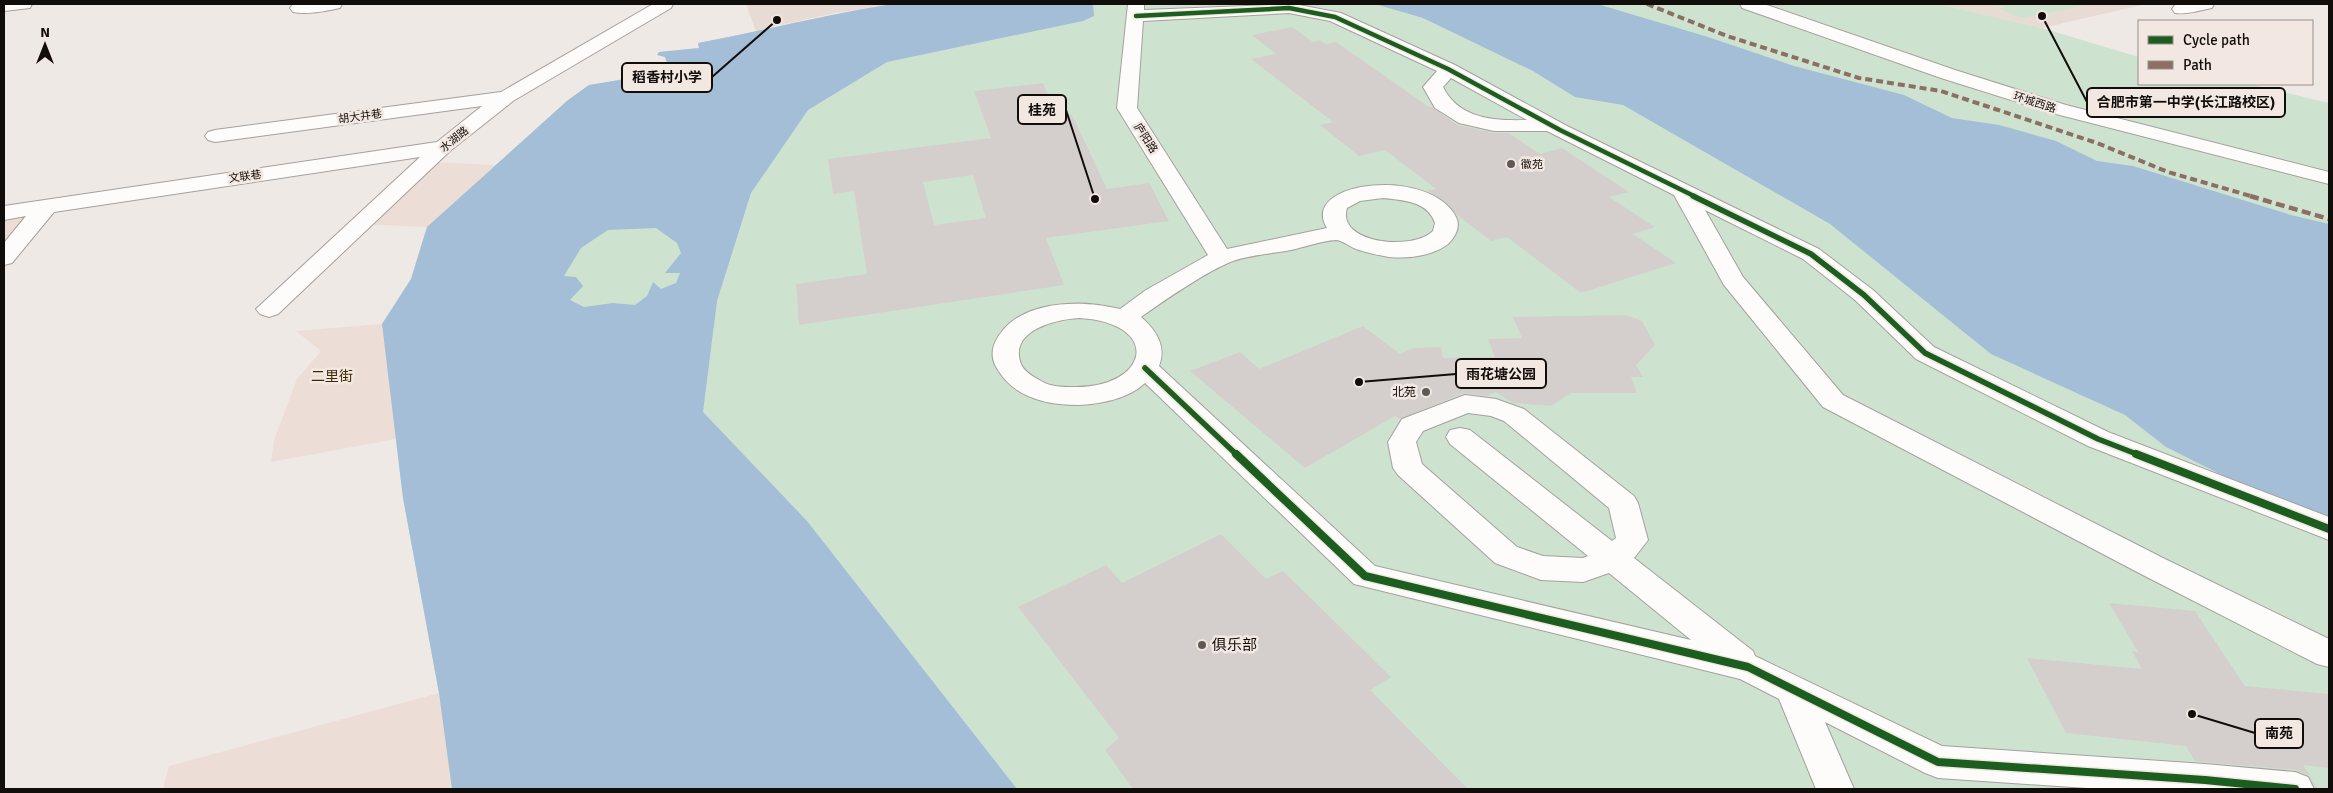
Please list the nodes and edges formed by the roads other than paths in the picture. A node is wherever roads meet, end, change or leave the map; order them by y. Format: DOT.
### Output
graph roads {
  1 [pos="24,4"];
  2 [pos="334,4"];
  3 [pos="665,4"];
  4 [pos="1748,4"];
  5 [pos="2206,4"];
  6 [pos="4,6"];
  7 [pos="299,8"];
  8 [pos="2182,9"];
  9 [pos="1136,10"];
  10 [pos="1448,69"];
  11 [pos="506,97"];
  12 [pos="1551,125"];
  13 [pos="215,136"];
  14 [pos="443,147"];
  15 [pos="2329,178"];
  16 [pos="1683,191"];
  17 [pos="46,206"];
  18 [pos="4,213"];
  19 [pos="1342,232"];
  20 [pos="1221,257"];
  21 [pos="4,258"];
  22 [pos="268,309"];
  23 [pos="1123,318"];
  24 [pos="1145,368"];
  25 [pos="1460,437"];
  26 [pos="2329,529"];
  27 [pos="1614,560"];
  28 [pos="2329,654"];
  29 [pos="1748,667"];
  30 [pos="1793,690"];
  31 [pos="1835,789"];
  32 [pos="2295,789"];
  1 -- 6 [label="street"];
  2 -- 7 [label="street"];
  3 -- 11 [label="street, 水湖路"];
  4 -- 15 [label="street, 环城西路"];
  5 -- 8 [label="street"];
  9 -- 10 [label="street"];
  9 -- 20 [label="street, 庐阳路"];
  10 -- 12 [label="street"];
  10 -- 12 [label="street"];
  11 -- 13 [label="street, 胡大井巷"];
  11 -- 14 [label="street, 水湖路"];
  12 -- 16 [label="street"];
  14 -- 17 [label="street, 文联巷"];
  14 -- 22 [label="street, 水湖路"];
  16 -- 26 [label="street"];
  16 -- 28 [label="street"];
  17 -- 18 [label="street, 文联巷"];
  17 -- 21 [label="street"];
  19 -- 20 [label="street"];
  20 -- 23 [label="street"];
  23 -- 24 [label="street"];
  23 -- 24 [label="street"];
  24 -- 29 [label="street"];
  25 -- 27 [label="street"];
  27 -- 27 [label="street"];
  27 -- 29 [label="street"];
  29 -- 30 [label="street"];
  30 -- 31 [label="street"];
  30 -- 32 [label="street"];
}
